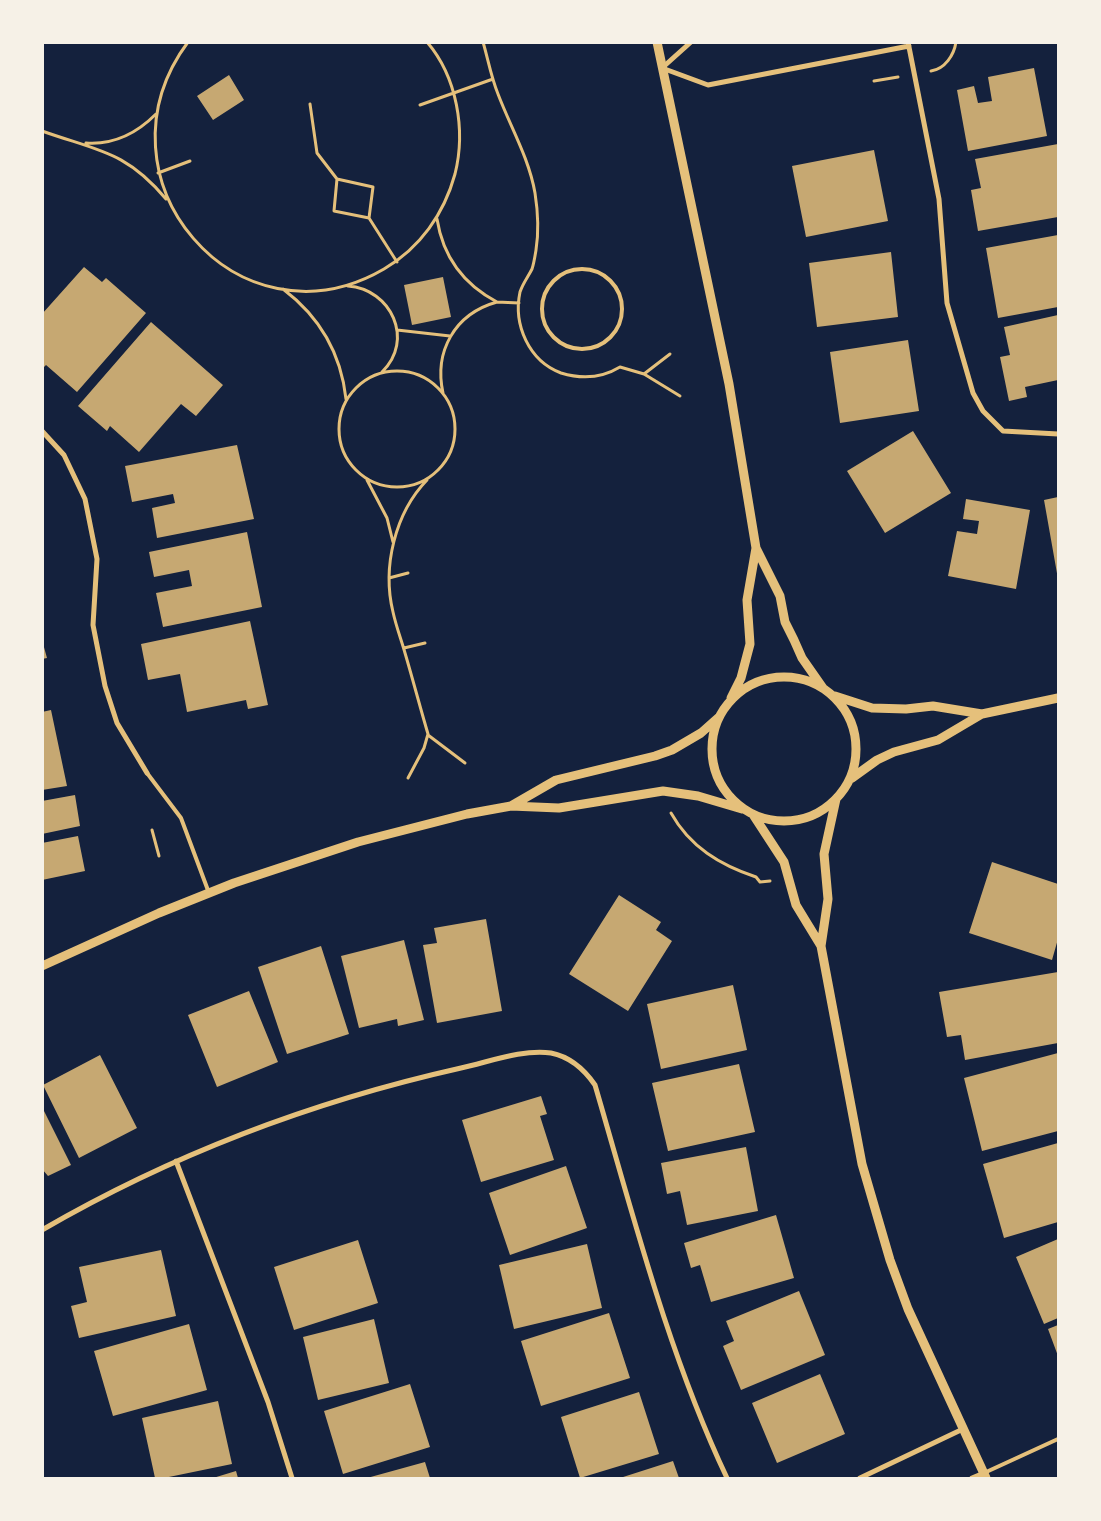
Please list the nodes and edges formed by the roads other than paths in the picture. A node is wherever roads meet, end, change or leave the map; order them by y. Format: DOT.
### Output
graph roads {
  1 [pos="657,42"];
  2 [pos="691,42"];
  3 [pos="908,44"];
  4 [pos="662,68"];
  5 [pos="622,303"];
  6 [pos="42,431"];
  7 [pos="1058,434"];
  8 [pos="756,548"];
  9 [pos="823,688"];
  10 [pos="833,695"];
  11 [pos="1058,698"];
  12 [pos="727,706"];
  13 [pos="982,714"];
  14 [pos="721,715"];
  15 [pos="147,773"];
  16 [pos="846,783"];
  17 [pos="836,799"];
  18 [pos="511,806"];
  19 [pos="742,809"];
  20 [pos="754,816"];
  21 [pos="209,893"];
  22 [pos="821,946"];
  23 [pos="42,966"];
  24 [pos="176,1161"];
  25 [pos="42,1230"];
  26 [pos="963,1429"];
  27 [pos="1058,1439"];
  28 [pos="985,1476"];
  29 [pos="292,1478"];
  30 [pos="727,1478"];
  31 [pos="860,1478"];
  32 [pos="972,1478"];
  1 -- 4 [label="street"];
  2 -- 4 [label="street"];
  3 -- 4 [label="street"];
  3 -- 7 [label="street"];
  4 -- 8 [label="street"];
  5 -- 5 [label="lane"];
  6 -- 15 [label="street"];
  8 -- 9 [label="street"];
  8 -- 12 [label="street"];
  9 -- 10 [label="street"];
  9 -- 12 [label="street"];
  10 -- 13 [label="street"];
  10 -- 16 [label="street"];
  11 -- 13 [label="street"];
  12 -- 14 [label="street"];
  13 -- 16 [label="street"];
  14 -- 18 [label="street"];
  14 -- 19 [label="street"];
  15 -- 21 [label="lane"];
  16 -- 17 [label="street"];
  17 -- 20 [label="street"];
  17 -- 22 [label="street"];
  18 -- 19 [label="street"];
  18 -- 21 [label="street"];
  19 -- 20 [label="street"];
  20 -- 22 [label="street"];
  21 -- 23 [label="street"];
  22 -- 26 [label="street"];
  24 -- 25 [label="street"];
  24 -- 29 [label="street"];
  24 -- 30 [label="street"];
  26 -- 28 [label="street"];
  26 -- 31 [label="street"];
  27 -- 28 [label="lane"];
  28 -- 32 [label="street"];
}
